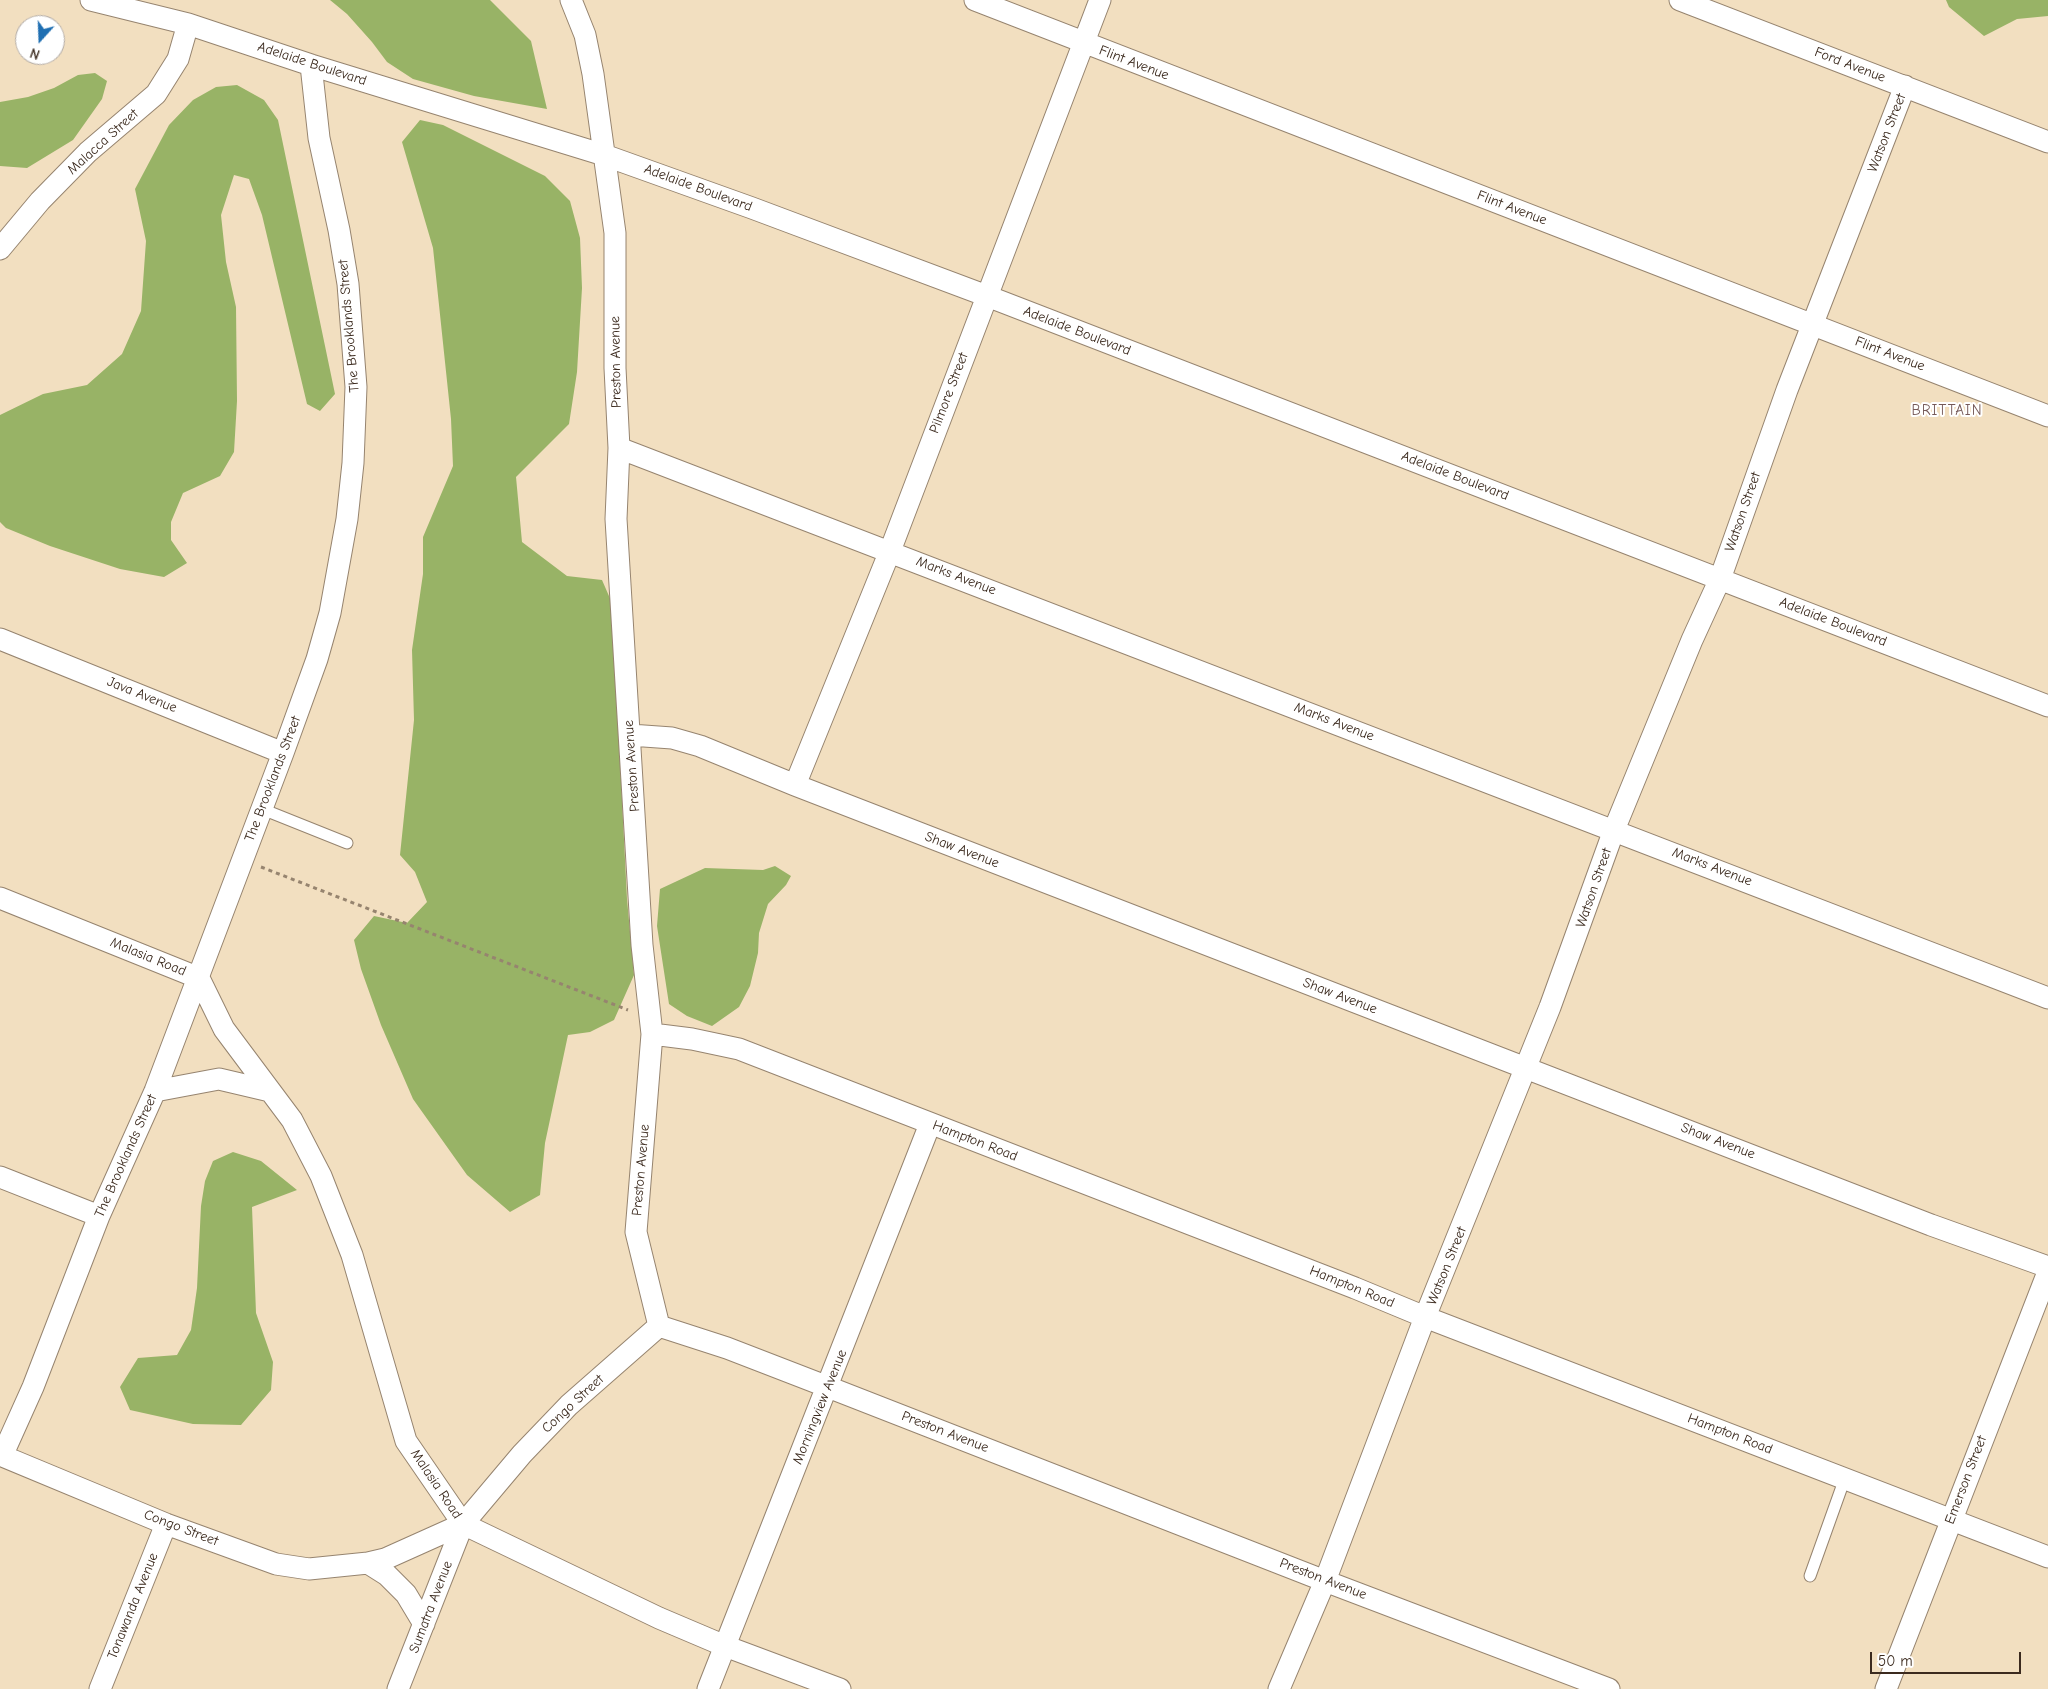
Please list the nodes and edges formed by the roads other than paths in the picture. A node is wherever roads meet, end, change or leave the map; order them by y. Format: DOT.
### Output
graph roads {
  1 [pos="91,0"];
  2 [pos="571,0"];
  3 [pos="976,0"];
  4 [pos="1100,0"];
  5 [pos="1680,0"];
  6 [pos="188,24"];
  7 [pos="1084,44"];
  8 [pos="311,65"];
  9 [pos="1905,86"];
  10 [pos="2048,142"];
  11 [pos="604,155"];
  12 [pos="0,249"];
  13 [pos="987,296"];
  14 [pos="1814,324"];
  15 [pos="2048,416"];
  16 [pos="619,448"];
  17 [pos="890,551"];
  18 [pos="1720,579"];
  19 [pos="0,639"];
  20 [pos="2048,706"];
  21 [pos="630,735"];
  22 [pos="284,754"];
  23 [pos="795,785"];
  24 [pos="262,809"];
  25 [pos="1614,830"];
  26 [pos="347,842"];
  27 [pos="0,898"];
  28 [pos="199,978"];
  29 [pos="2048,998"];
  30 [pos="652,1026"];
  31 [pos="1526,1068"];
  32 [pos="155,1091"];
  33 [pos="270,1091"];
  34 [pos="930,1124"];
  35 [pos="0,1177"];
  36 [pos="99,1216"];
  37 [pos="2048,1267"];
  38 [pos="2048,1272"];
  39 [pos="1426,1317"];
  40 [pos="659,1326"];
  41 [pos="828,1387"];
  42 [pos="1,1455"];
  43 [pos="1845,1478"];
  44 [pos="1950,1520"];
  45 [pos="166,1524"];
  46 [pos="463,1524"];
  47 [pos="2048,1557"];
  48 [pos="368,1563"];
  49 [pos="1810,1576"];
  50 [pos="1325,1581"];
  51 [pos="424,1624"];
  52 [pos="725,1646"];
  53 [pos="100,1689"];
  54 [pos="398,1689"];
  55 [pos="708,1689"];
  56 [pos="840,1689"];
  57 [pos="1279,1689"];
  58 [pos="1609,1689"];
  59 [pos="1886,1689"];
  1 -- 6 [label="street, Adelaide Boulevard"];
  2 -- 11 [label="street, Preston Avenue"];
  3 -- 7 [label="street, Flint Avenue"];
  4 -- 7 [label="street, Pilmore Street"];
  5 -- 9 [label="street, Ford Avenue"];
  6 -- 8 [label="street, Adelaide Boulevard"];
  6 -- 12 [label="street, Malacca Street"];
  7 -- 13 [label="street, Pilmore Street"];
  7 -- 14 [label="street, Flint Avenue"];
  8 -- 11 [label="street, Adelaide Boulevard"];
  8 -- 22 [label="street, The Brooklands Street"];
  9 -- 10 [label="street, Ford Avenue"];
  9 -- 14 [label="street, Watson Street"];
  11 -- 13 [label="street, Adelaide Boulevard"];
  11 -- 16 [label="street, Preston Avenue"];
  13 -- 17 [label="street, Pilmore Street"];
  13 -- 18 [label="street, Adelaide Boulevard"];
  14 -- 15 [label="street, Flint Avenue"];
  14 -- 18 [label="street, Watson Street"];
  16 -- 17 [label="street, Marks Avenue"];
  16 -- 21 [label="street, Preston Avenue"];
  17 -- 23 [label="street, Pilmore Street"];
  17 -- 25 [label="street, Marks Avenue"];
  18 -- 20 [label="street, Adelaide Boulevard"];
  18 -- 25 [label="street, Watson Street"];
  19 -- 22 [label="street, Java Avenue"];
  21 -- 23 [label="street, Shaw Avenue"];
  21 -- 30 [label="street, Preston Avenue"];
  22 -- 24 [label="street, The Brooklands Street"];
  23 -- 31 [label="street, Shaw Avenue"];
  24 -- 26 [label="lane"];
  24 -- 28 [label="street, The Brooklands Street"];
  25 -- 29 [label="street, Marks Avenue"];
  25 -- 31 [label="street, Watson Street"];
  27 -- 28 [label="street, Malasia Road"];
  28 -- 32 [label="street, The Brooklands Street"];
  28 -- 33 [label="street, Malasia Road"];
  30 -- 34 [label="street, Hampton Road"];
  30 -- 40 [label="street, Preston Avenue"];
  31 -- 37 [label="street, Shaw Avenue"];
  31 -- 39 [label="street, Watson Street"];
  32 -- 33 [label="street"];
  32 -- 36 [label="street, The Brooklands Street"];
  33 -- 46 [label="street, Malasia Road"];
  34 -- 39 [label="street, Hampton Road"];
  34 -- 41 [label="street, Morningview Avenue"];
  35 -- 36 [label="street"];
  36 -- 42 [label="street, The Brooklands Street"];
  38 -- 44 [label="street, Emerson Street"];
  39 -- 43 [label="street, Hampton Road"];
  39 -- 50 [label="street, Watson Street"];
  40 -- 41 [label="street, Preston Avenue"];
  40 -- 46 [label="street, Congo Street"];
  41 -- 50 [label="street, Preston Avenue"];
  41 -- 52 [label="street, Morningview Avenue"];
  42 -- 45 [label="street, Congo Street"];
  43 -- 44 [label="street, Hampton Road"];
  43 -- 49 [label="lane"];
  44 -- 47 [label="street, Hampton Road"];
  44 -- 59 [label="street, Emerson Street"];
  45 -- 48 [label="street, Congo Street"];
  45 -- 53 [label="street, Tonawanda Avenue"];
  46 -- 48 [label="street, Congo Street"];
  46 -- 51 [label="street, Sumatra Avenue"];
  46 -- 52 [label="street, Malasia Road"];
  48 -- 51 [label="street"];
  50 -- 57 [label="street, Watson Street"];
  50 -- 58 [label="street, Preston Avenue"];
  51 -- 54 [label="street, Sumatra Avenue"];
  52 -- 55 [label="street, Morningview Avenue"];
  52 -- 56 [label="street, Malasia Road"];
}
